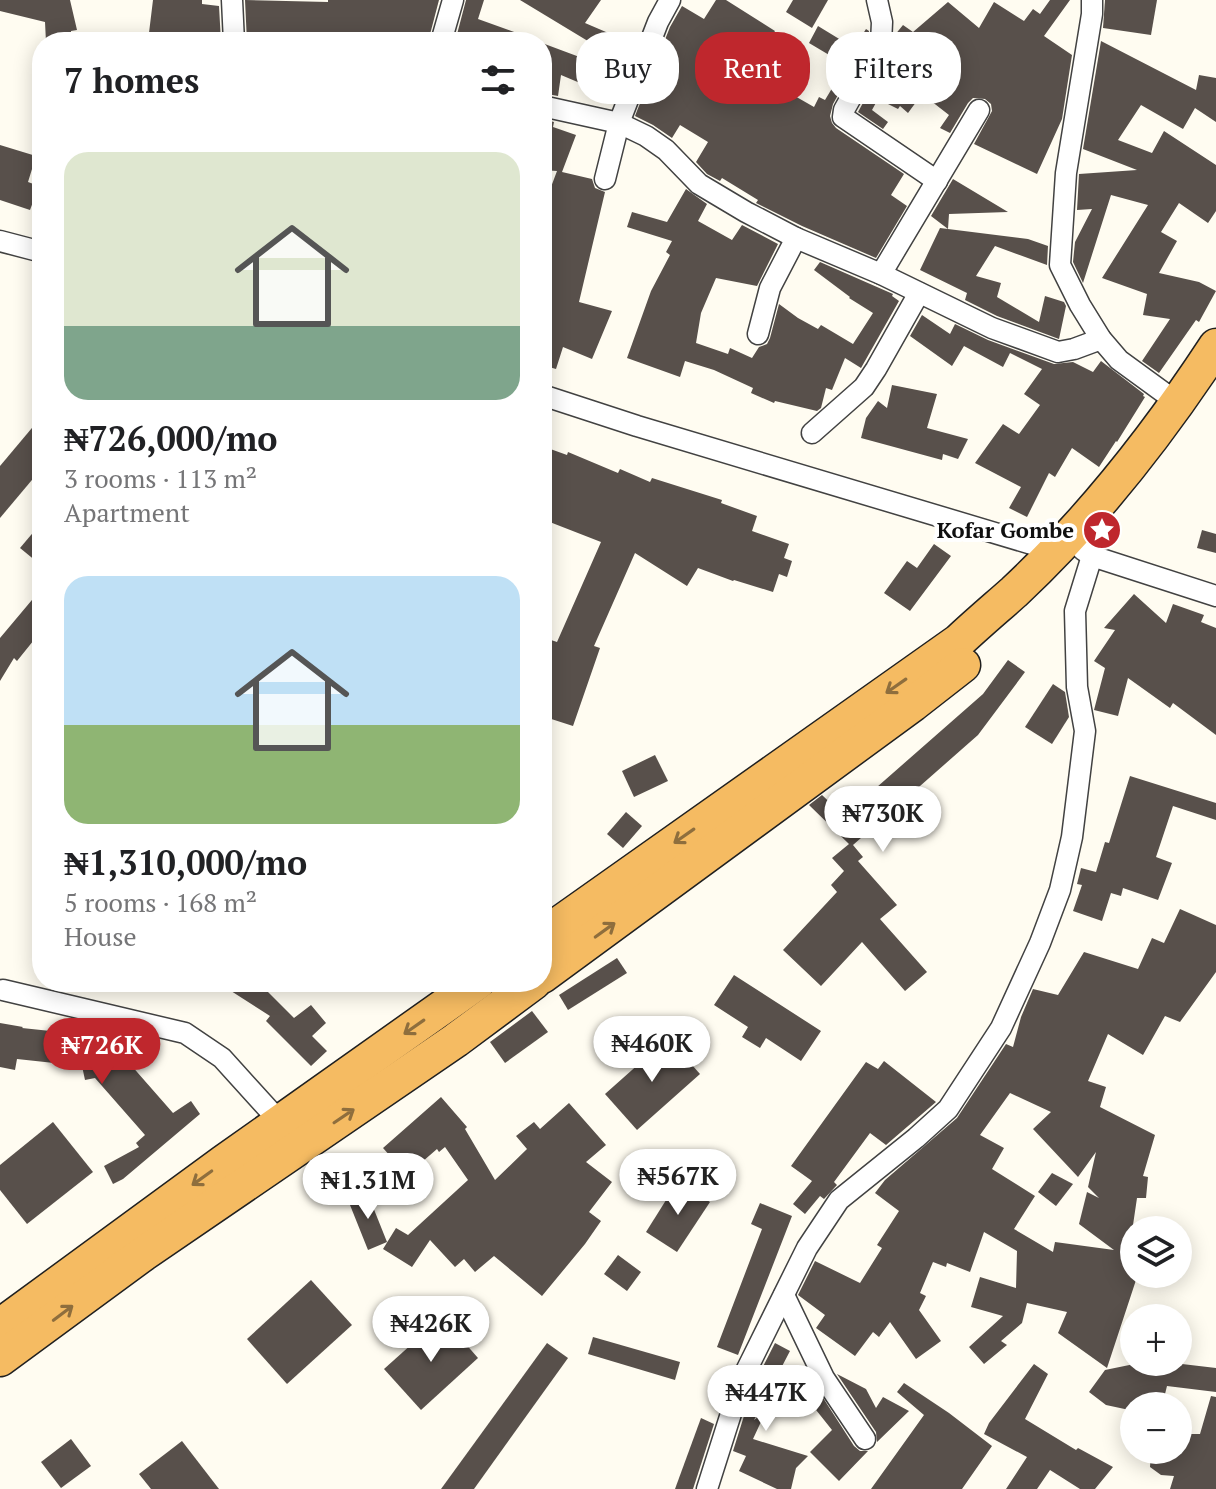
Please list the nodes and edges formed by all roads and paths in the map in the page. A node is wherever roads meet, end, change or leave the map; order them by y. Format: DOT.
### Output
graph roads {
  1 [pos="232,0"];
  2 [pos="453,0"];
  3 [pos="670,0"];
  4 [pos="877,0"];
  5 [pos="1092,0"];
  6 [pos="234,32"];
  7 [pos="444,32"];
  8 [pos="552,108"];
  9 [pos="979,110"];
  10 [pos="619,123"];
  11 [pos="605,179"];
  12 [pos="937,181"];
  13 [pos="796,238"];
  14 [pos="0,241"];
  15 [pos="32,249"];
  16 [pos="881,274"];
  17 [pos="919,293"];
  18 [pos="758,334"];
  19 [pos="1101,339"];
  20 [pos="1216,346"];
  21 [pos="1216,384"];
  22 [pos="552,398"];
  23 [pos="1178,403"];
  24 [pos="812,433"];
  25 [pos="1077,552"];
  26 [pos="1216,596"];
  27 [pos="552,929"];
  28 [pos="552,969"];
  29 [pos="3,990"];
  30 [pos="464,992"];
  31 [pos="521,992"];
  32 [pos="280,1122"];
  33 [pos="784,1295"];
  34 [pos="0,1326"];
  35 [pos="0,1359"];
  36 [pos="865,1439"];
  37 [pos="707,1489"];
  1 -- 6 [label="street"];
  2 -- 7 [label="street"];
  3 -- 10 [label="street"];
  4 -- 12 [label="street"];
  5 -- 19 [label="street"];
  8 -- 10 [label="street"];
  9 -- 12 [label="street"];
  10 -- 11 [label="street"];
  10 -- 13 [label="street"];
  12 -- 16 [label="street"];
  13 -- 16 [label="street"];
  13 -- 18 [label="street"];
  14 -- 15 [label="street"];
  16 -- 17 [label="street"];
  17 -- 19 [label="street"];
  17 -- 24 [label="street"];
  19 -- 23 [label="street"];
  20 -- 23 [label="highway"];
  21 -- 25 [label="highway"];
  22 -- 25 [label="street"];
  23 -- 25 [label="highway"];
  25 -- 26 [label="street"];
  25 -- 27 [label="highway, one-way"];
  28 -- 25 [label="highway, one-way"];
  25 -- 33 [label="street"];
  29 -- 32 [label="street"];
  30 -- 32 [label="highway, one-way"];
  35 -- 31 [label="highway, one-way"];
  32 -- 34 [label="highway, one-way"];
  33 -- 36 [label="street"];
  33 -- 37 [label="street"];
}
